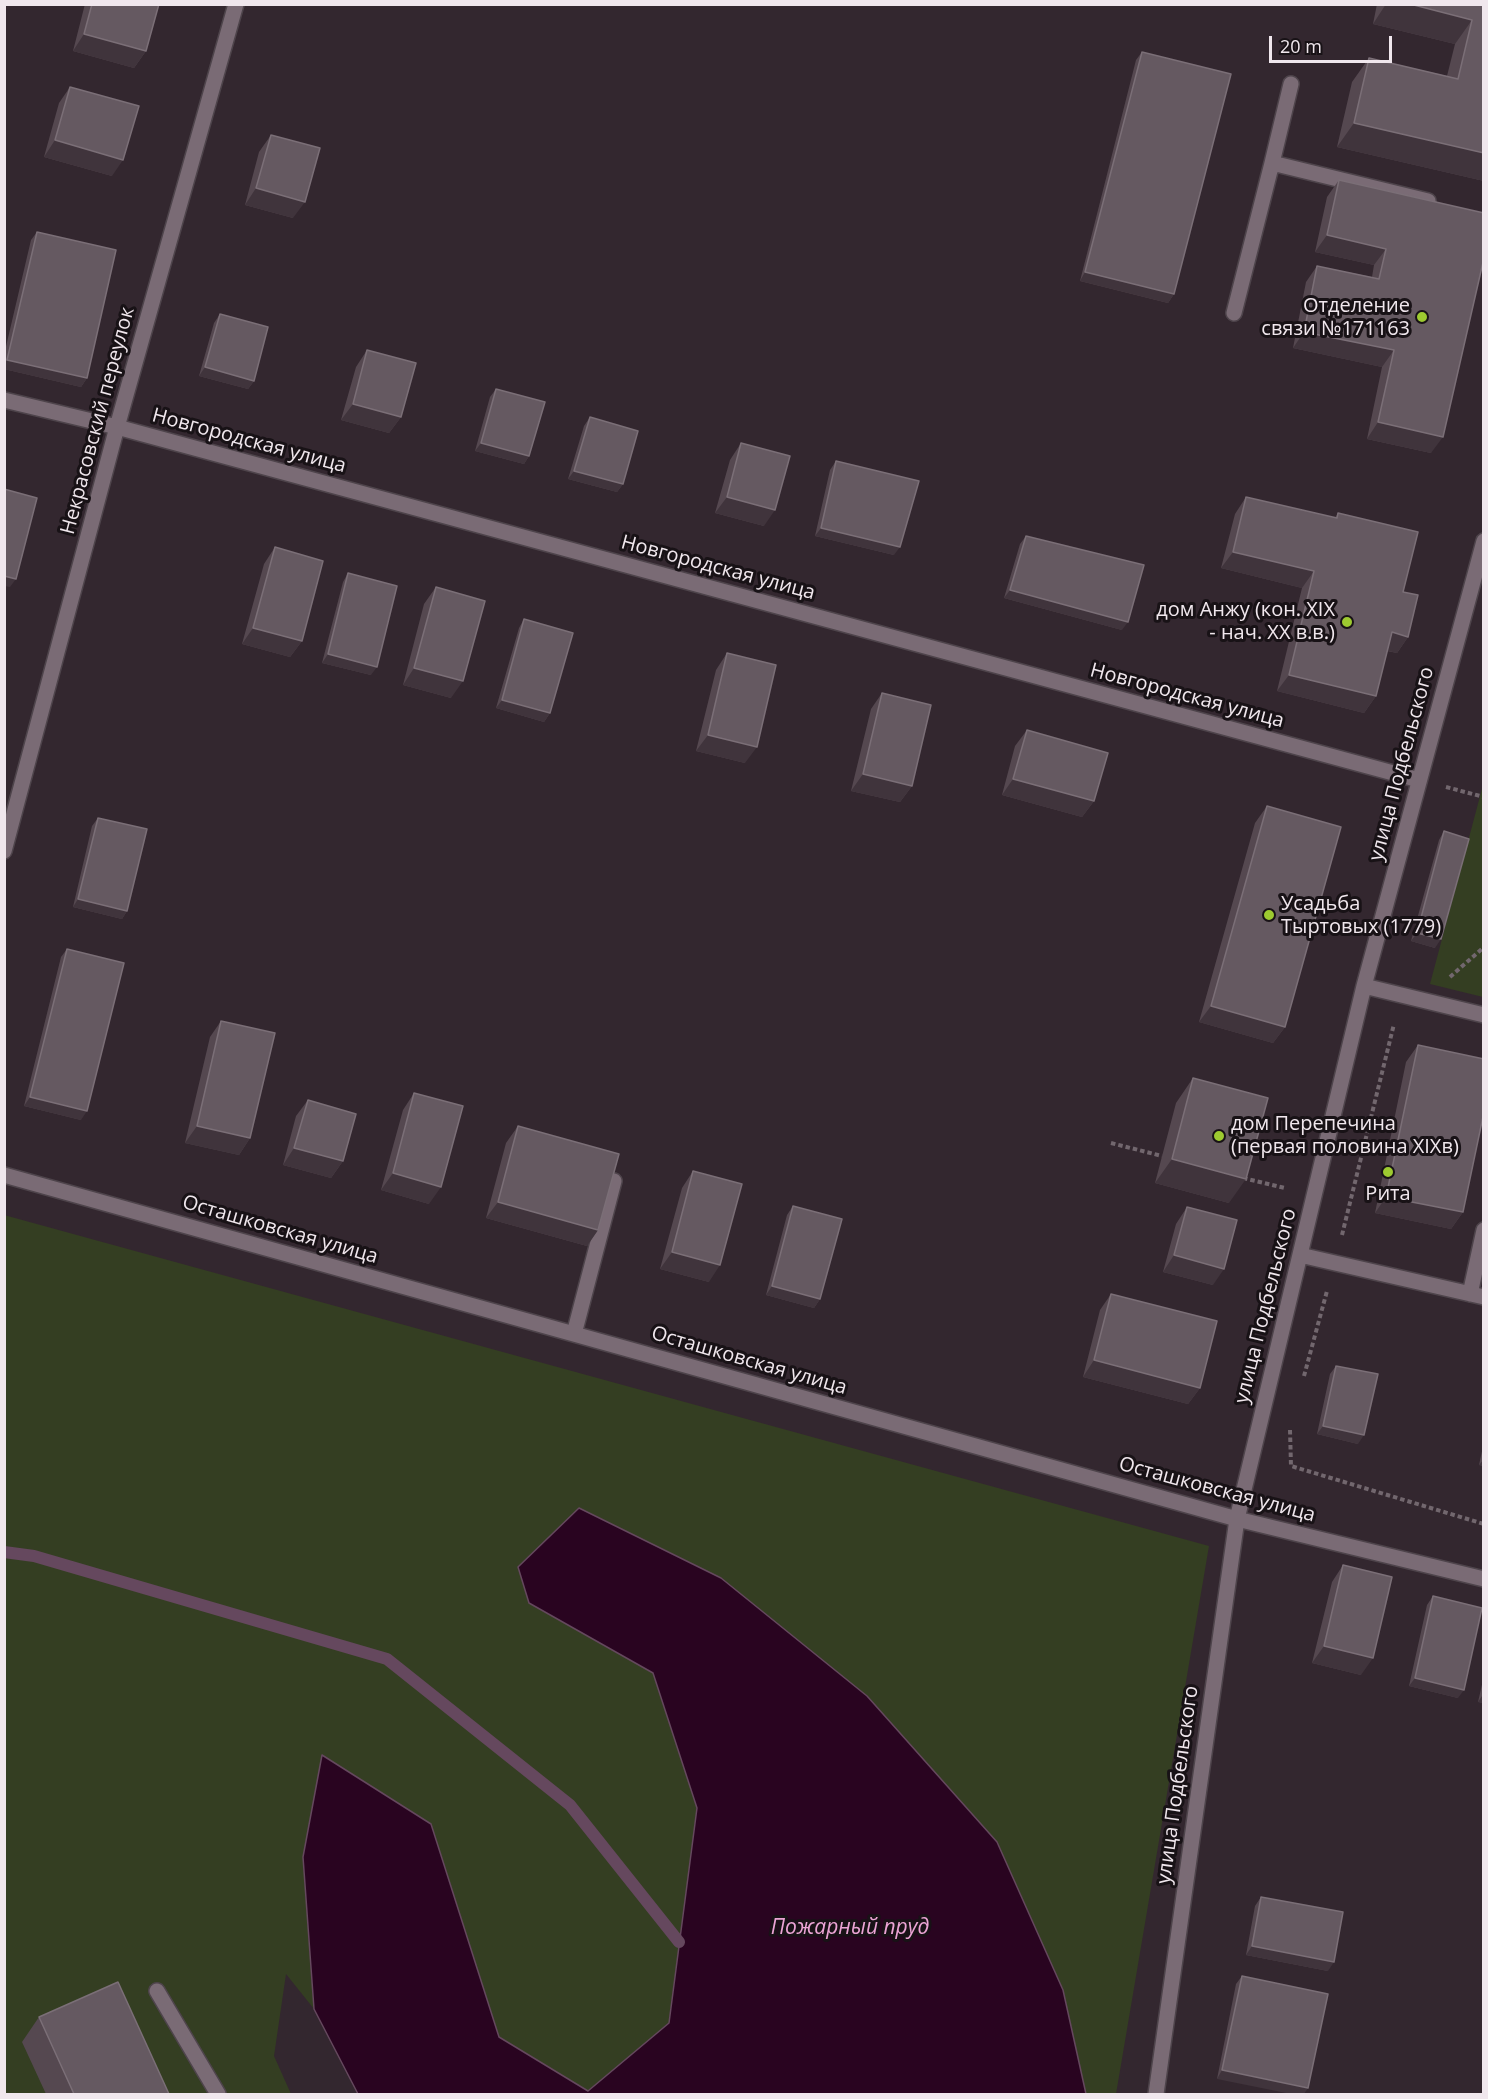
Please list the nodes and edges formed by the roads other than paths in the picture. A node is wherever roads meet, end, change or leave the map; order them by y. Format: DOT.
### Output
graph roads {
  1 [pos="236,4"];
  2 [pos="1291,84"];
  3 [pos="1272,163"];
  4 [pos="1439,204"];
  5 [pos="1234,313"];
  6 [pos="4,400"];
  7 [pos="117,427"];
  8 [pos="1484,541"];
  9 [pos="1419,780"];
  10 [pos="4,850"];
  11 [pos="1364,987"];
  12 [pos="1484,1015"];
  13 [pos="4,1175"];
  14 [pos="615,1181"];
  15 [pos="1484,1230"];
  16 [pos="1300,1255"];
  17 [pos="1477,1295"];
  18 [pos="574,1334"];
  19 [pos="1237,1519"];
  20 [pos="1484,1578"];
  21 [pos="157,1991"];
  22 [pos="218,2094"];
  23 [pos="1156,2094"];
  1 -- 7 [label="street, Некрасовский переулок"];
  2 -- 3 [label="street"];
  3 -- 4 [label="street"];
  3 -- 5 [label="street"];
  6 -- 7 [label="street, Новгородская улица"];
  7 -- 9 [label="street, Новгородская улица"];
  7 -- 10 [label="street, Некрасовский переулок"];
  8 -- 9 [label="street, улица Подбельского"];
  9 -- 11 [label="street, улица Подбельского"];
  11 -- 12 [label="street"];
  11 -- 16 [label="street, улица Подбельского"];
  13 -- 18 [label="street, Осташковская улица"];
  14 -- 18 [label="street"];
  15 -- 17 [label="street"];
  16 -- 17 [label="street"];
  16 -- 19 [label="street, улица Подбельского"];
  18 -- 19 [label="street, Осташковская улица"];
  19 -- 20 [label="street, Осташковская улица"];
  19 -- 23 [label="street, улица Подбельского"];
  21 -- 22 [label="street"];
}
